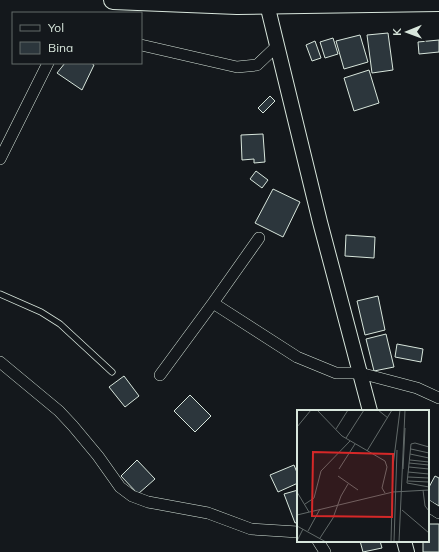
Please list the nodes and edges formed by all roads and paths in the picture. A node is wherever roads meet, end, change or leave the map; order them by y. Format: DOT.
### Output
graph roads {
  1 [pos="113,0"];
  2 [pos="266,2"];
  3 [pos="439,2"];
  4 [pos="142,45"];
  5 [pos="277,46"];
  6 [pos="48,64"];
  7 [pos="0,159"];
  8 [pos="258,238"];
  9 [pos="0,294"];
  10 [pos="213,304"];
  11 [pos="0,362"];
  12 [pos="112,372"];
  13 [pos="360,373"];
  14 [pos="160,375"];
  15 [pos="439,398"];
  16 [pos="370,410"];
  17 [pos="429,507"];
  18 [pos="439,512"];
  19 [pos="297,532"];
  20 [pos="319,542"];
  21 [pos="404,542"];
  22 [pos="325,552"];
  23 [pos="407,552"];
  1 -- 2 [label="highway"];
  2 -- 3 [label="highway"];
  2 -- 5 [label="street"];
  4 -- 5 [label="street"];
  5 -- 13 [label="street"];
  6 -- 7 [label="street"];
  8 -- 10 [label="street"];
  9 -- 12 [label="lane"];
  10 -- 13 [label="street"];
  10 -- 14 [label="street"];
  11 -- 19 [label="street"];
  13 -- 15 [label="street"];
  13 -- 16 [label="street"];
  17 -- 18 [label="street"];
  20 -- 22 [label="street"];
  21 -- 23 [label="street"];
}
